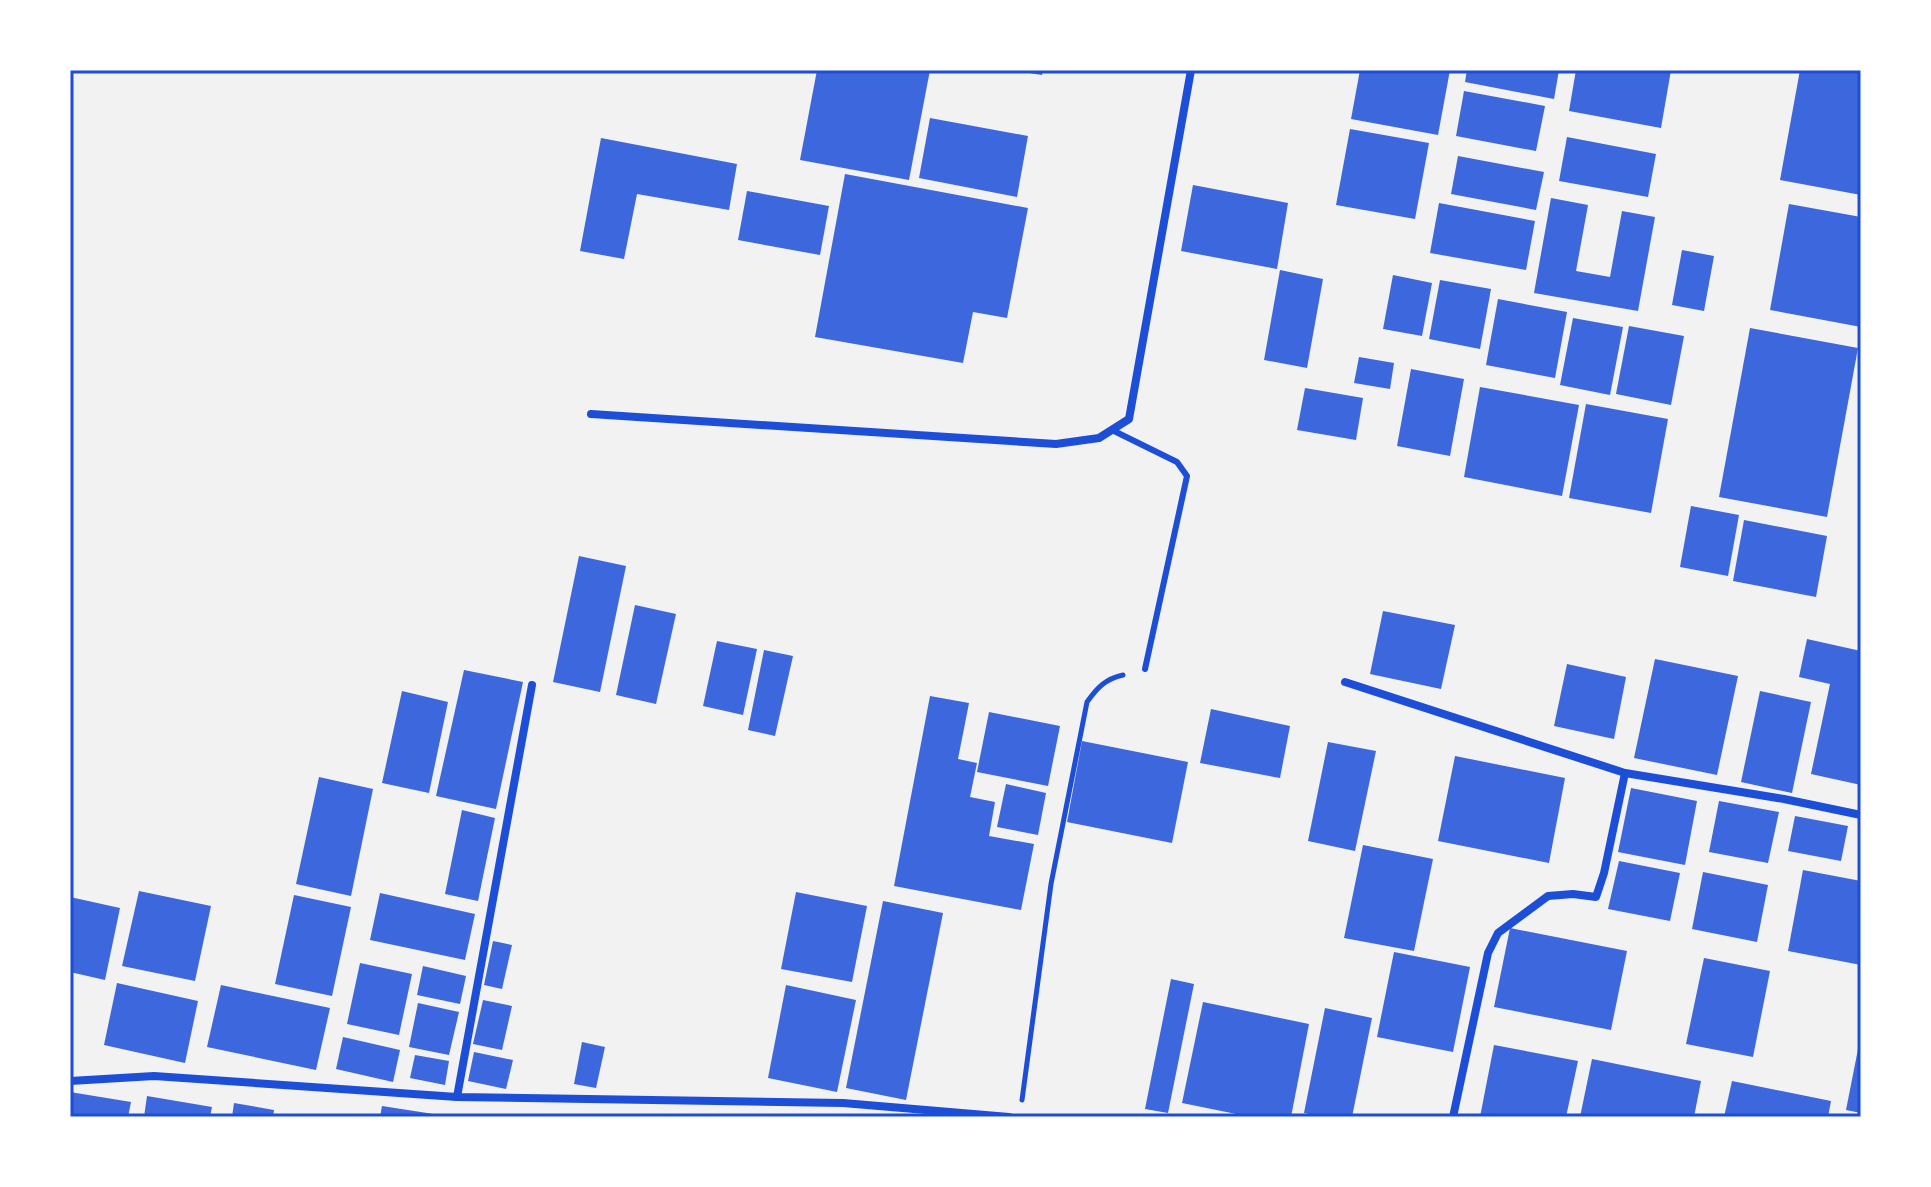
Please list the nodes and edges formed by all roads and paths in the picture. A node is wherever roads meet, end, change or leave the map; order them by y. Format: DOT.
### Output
graph roads {
  1 [pos="1191,70"];
  2 [pos="591,414"];
  3 [pos="1112,430"];
  4 [pos="1145,669"];
  5 [pos="1345,682"];
  6 [pos="532,685"];
  7 [pos="1625,773"];
  8 [pos="1861,815"];
  9 [pos="70,1081"];
  10 [pos="457,1097"];
  11 [pos="1022,1101"];
  12 [pos="1009,1117"];
  13 [pos="1453,1117"];
  1 -- 3 [label="street"];
  2 -- 3 [label="street"];
  3 -- 4 [label="lane"];
  4 -- 11 [label="path"];
  5 -- 7 [label="street"];
  6 -- 10 [label="street"];
  7 -- 8 [label="street"];
  7 -- 13 [label="street"];
  9 -- 10 [label="street"];
  10 -- 12 [label="street"];
}
